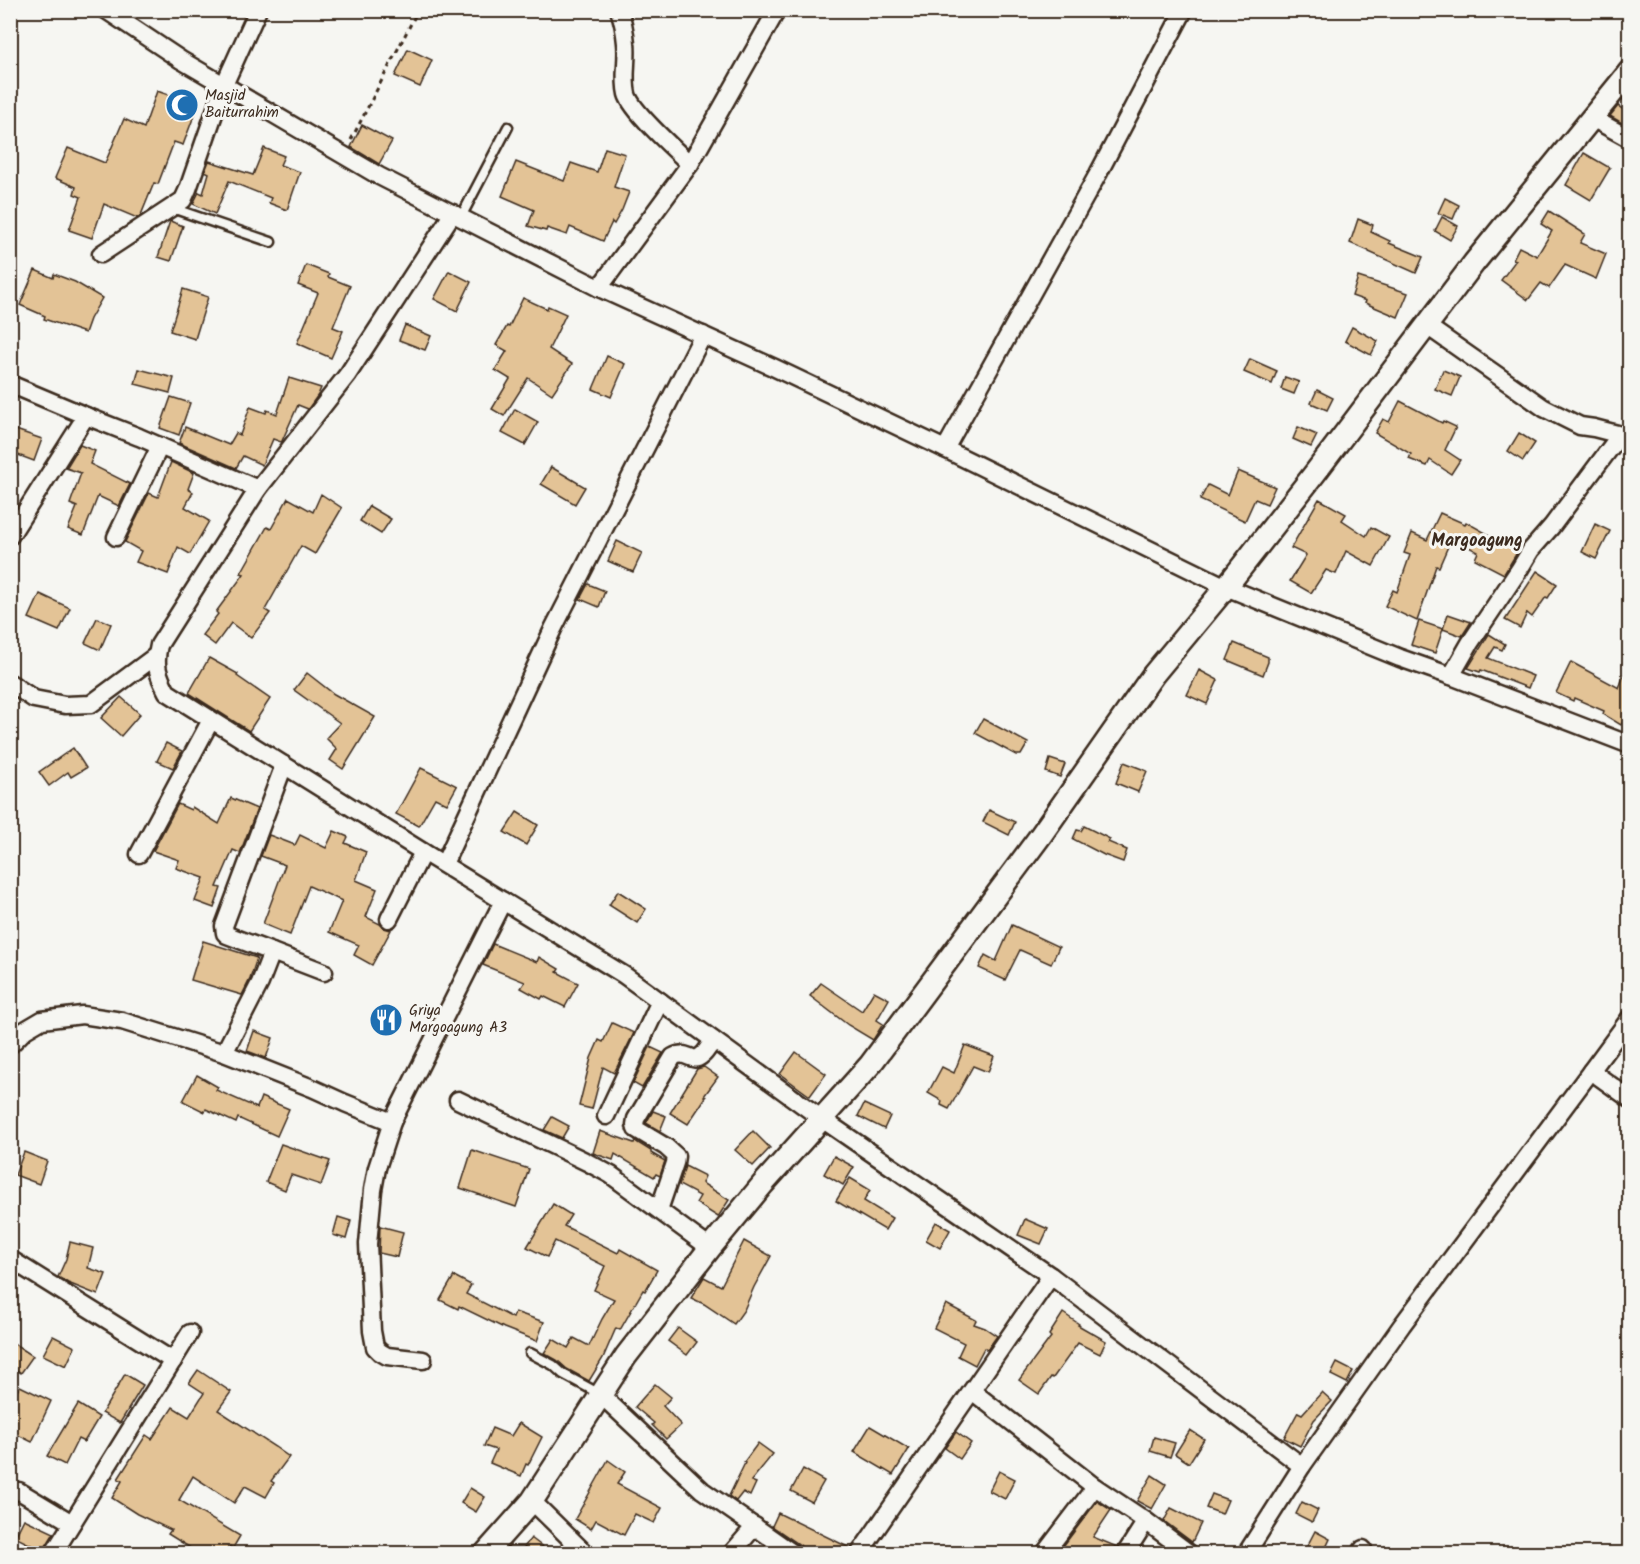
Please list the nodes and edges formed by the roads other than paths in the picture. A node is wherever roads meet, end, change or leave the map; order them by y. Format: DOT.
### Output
graph roads {
  1 [pos="106,10"];
  2 [pos="258,10"];
  3 [pos="619,10"];
  4 [pos="777,10"];
  5 [pos="1184,10"];
  6 [pos="1629,71"];
  7 [pos="224,85"];
  8 [pos="1592,118"];
  9 [pos="508,127"];
  10 [pos="1629,139"];
  11 [pos="690,164"];
  12 [pos="172,207"];
  13 [pos="457,215"];
  14 [pos="271,242"];
  15 [pos="101,254"];
  16 [pos="599,288"];
  17 [pos="1427,326"];
  18 [pos="703,335"];
  19 [pos="10,384"];
  20 [pos="86,416"];
  21 [pos="1624,436"];
  22 [pos="160,446"];
  23 [pos="945,449"];
  24 [pos="258,489"];
  25 [pos="10,536"];
  26 [pos="116,537"];
  27 [pos="1226,587"];
  28 [pos="157,655"];
  29 [pos="1451,676"];
  30 [pos="10,683"];
  31 [pos="212,720"];
  32 [pos="1629,746"];
  33 [pos="284,765"];
  34 [pos="423,852"];
  35 [pos="140,854"];
  36 [pos="444,864"];
  37 [pos="503,901"];
  38 [pos="389,919"];
  39 [pos="272,952"];
  40 [pos="324,972"];
  41 [pos="660,1001"];
  42 [pos="1629,1018"];
  43 [pos="713,1040"];
  44 [pos="10,1045"];
  45 [pos="224,1053"];
  46 [pos="1591,1071"];
  47 [pos="1629,1098"];
  48 [pos="458,1100"];
  49 [pos="606,1116"];
  50 [pos="822,1119"];
  51 [pos="392,1122"];
  52 [pos="659,1210"];
  53 [pos="710,1248"];
  54 [pos="10,1259"];
  55 [pos="1051,1276"];
  56 [pos="190,1334"];
  57 [pos="530,1353"];
  58 [pos="423,1360"];
  59 [pos="173,1361"];
  60 [pos="972,1391"];
  61 [pos="600,1394"];
  62 [pos="1302,1466"];
  63 [pos="1095,1487"];
  64 [pos="10,1491"];
  65 [pos="532,1501"];
  66 [pos="1146,1521"];
  67 [pos="72,1523"];
  68 [pos="755,1526"];
  69 [pos="53,1554"];
  70 [pos="485,1554"];
  71 [pos="586,1554"];
  72 [pos="731,1554"];
  73 [pos="795,1554"];
  74 [pos="859,1554"];
  75 [pos="1044,1554"];
  76 [pos="1125,1554"];
  77 [pos="1190,1554"];
  78 [pos="1246,1554"];
  1 -- 7 [label="street"];
  2 -- 7 [label="street"];
  3 -- 11 [label="street"];
  4 -- 11 [label="street"];
  5 -- 23 [label="street"];
  6 -- 8 [label="street"];
  7 -- 12 [label="street"];
  7 -- 13 [label="street"];
  8 -- 10 [label="street"];
  8 -- 17 [label="street"];
  9 -- 13 [label="lane"];
  11 -- 16 [label="street"];
  12 -- 14 [label="lane"];
  12 -- 15 [label="street"];
  13 -- 16 [label="street"];
  13 -- 24 [label="street"];
  16 -- 18 [label="street"];
  17 -- 21 [label="street"];
  17 -- 27 [label="street"];
  18 -- 23 [label="street"];
  18 -- 36 [label="street"];
  19 -- 20 [label="street"];
  20 -- 22 [label="street"];
  20 -- 25 [label="street"];
  21 -- 29 [label="street"];
  22 -- 24 [label="street"];
  22 -- 26 [label="street"];
  23 -- 27 [label="street"];
  24 -- 28 [label="street"];
  27 -- 29 [label="street"];
  27 -- 50 [label="street"];
  28 -- 30 [label="street"];
  28 -- 31 [label="street"];
  29 -- 32 [label="street"];
  31 -- 33 [label="street"];
  31 -- 35 [label="street"];
  33 -- 34 [label="street"];
  33 -- 39 [label="street"];
  34 -- 36 [label="street"];
  34 -- 38 [label="street"];
  36 -- 37 [label="street"];
  37 -- 41 [label="street"];
  37 -- 51 [label="street"];
  39 -- 40 [label="street"];
  39 -- 45 [label="street"];
  41 -- 43 [label="street"];
  41 -- 49 [label="street"];
  42 -- 46 [label="street"];
  43 -- 50 [label="street"];
  43 -- 52 [label="street"];
  44 -- 45 [label="street"];
  45 -- 51 [label="street"];
  46 -- 47 [label="street"];
  46 -- 62 [label="street"];
  48 -- 52 [label="street"];
  50 -- 53 [label="street"];
  50 -- 55 [label="street"];
  51 -- 58 [label="street"];
  52 -- 53 [label="street"];
  53 -- 61 [label="street"];
  54 -- 59 [label="street"];
  55 -- 60 [label="street"];
  55 -- 62 [label="street"];
  56 -- 59 [label="street"];
  57 -- 61 [label="lane"];
  59 -- 67 [label="street"];
  60 -- 63 [label="street"];
  60 -- 74 [label="street"];
  61 -- 65 [label="street"];
  61 -- 68 [label="street"];
  62 -- 78 [label="street"];
  63 -- 66 [label="street"];
  63 -- 75 [label="street"];
  64 -- 67 [label="street"];
  65 -- 70 [label="street"];
  65 -- 71 [label="street"];
  66 -- 76 [label="street"];
  66 -- 77 [label="street"];
  67 -- 69 [label="street"];
  68 -- 72 [label="street"];
  68 -- 73 [label="street"];
}
